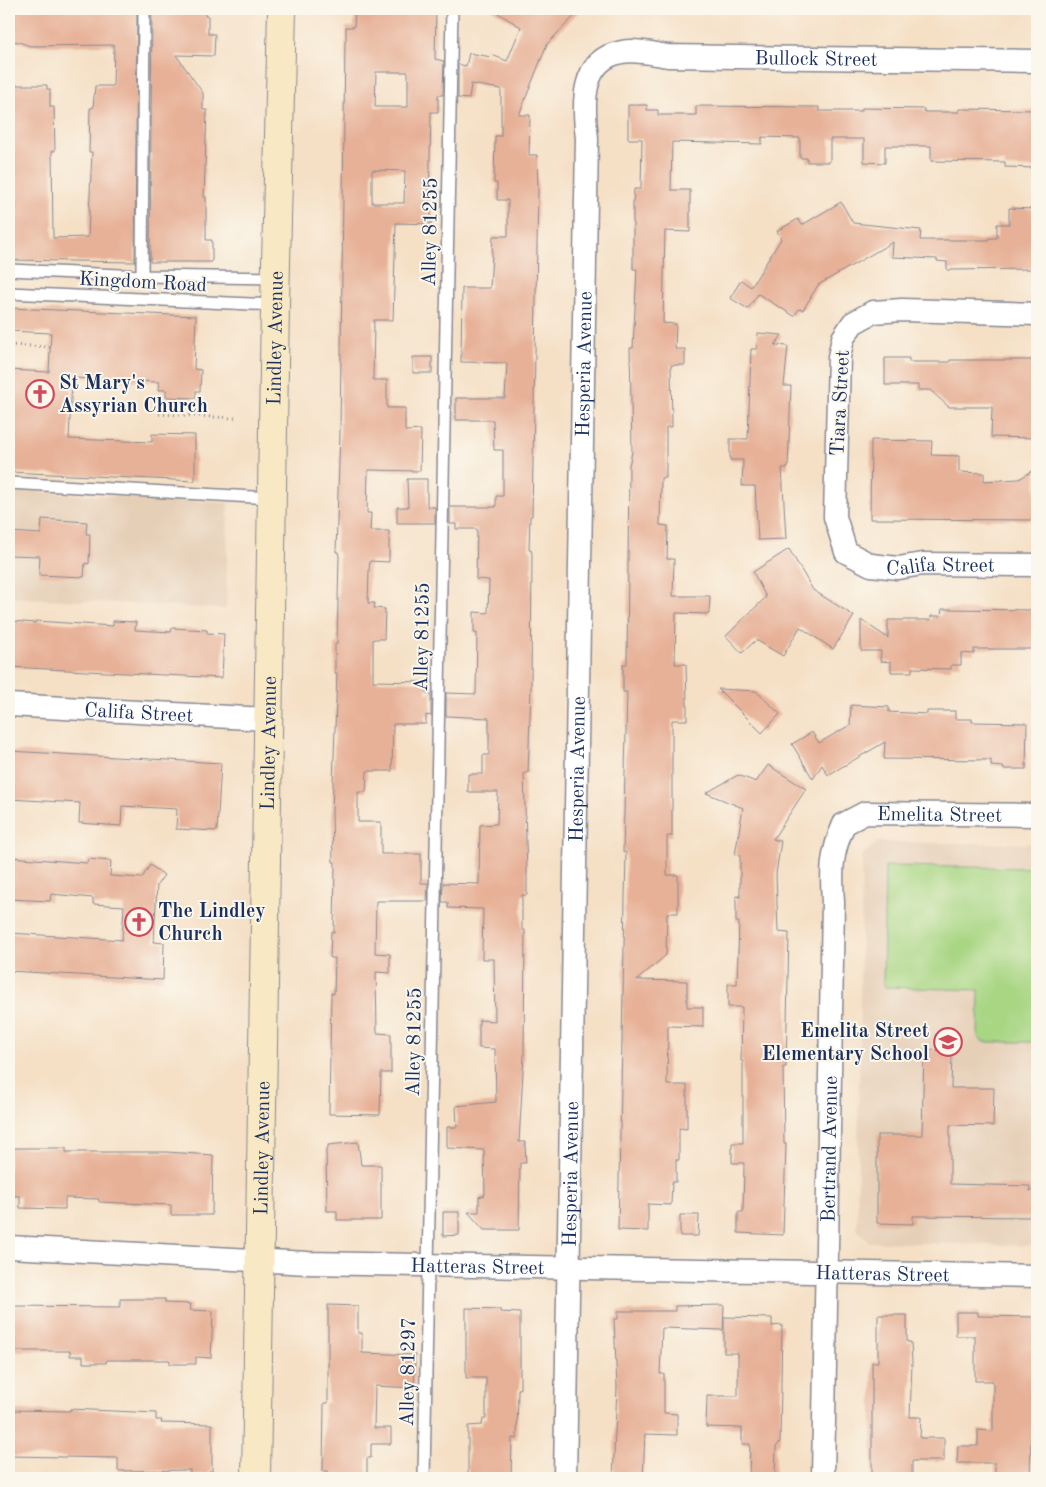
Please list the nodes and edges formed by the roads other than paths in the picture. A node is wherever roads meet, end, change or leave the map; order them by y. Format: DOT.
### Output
graph roads {
  1 [pos="144,9"];
  2 [pos="282,9"];
  3 [pos="452,9"];
  4 [pos="1037,61"];
  5 [pos="597,63"];
  6 [pos="9,270"];
  7 [pos="142,276"];
  8 [pos="276,278"];
  9 [pos="9,293"];
  10 [pos="275,305"];
  11 [pos="1037,314"];
  12 [pos="9,483"];
  13 [pos="272,498"];
  14 [pos="846,552"];
  15 [pos="1037,565"];
  16 [pos="9,705"];
  17 [pos="268,718"];
  18 [pos="1037,815"];
  19 [pos="844,824"];
  20 [pos="9,1247"];
  21 [pos="259,1261"];
  22 [pos="429,1266"];
  23 [pos="569,1268"];
  24 [pos="826,1273"];
  25 [pos="1037,1276"];
  26 [pos="256,1478"];
  27 [pos="424,1478"];
  28 [pos="565,1478"];
  29 [pos="823,1478"];
  1 -- 7 [label="lane"];
  2 -- 8 [label="main road, Lindley Avenue"];
  3 -- 22 [label="lane, Alley 81255"];
  4 -- 5 [label="street, Bullock Street"];
  5 -- 23 [label="street, Hesperia Avenue"];
  6 -- 7 [label="lane"];
  7 -- 8 [label="lane"];
  8 -- 10 [label="main road, Lindley Avenue"];
  9 -- 10 [label="lane, Kingdom Road"];
  10 -- 13 [label="main road, Lindley Avenue"];
  11 -- 14 [label="street, Tiara Street"];
  12 -- 13 [label="lane"];
  13 -- 17 [label="main road, Lindley Avenue"];
  14 -- 15 [label="street, Califa Street"];
  16 -- 17 [label="street, Califa Street"];
  17 -- 21 [label="main road, Lindley Avenue"];
  18 -- 19 [label="street, Emelita Street"];
  19 -- 24 [label="street, Bertrand Avenue"];
  20 -- 21 [label="street, Hatteras Street"];
  21 -- 22 [label="street, Hatteras Street"];
  21 -- 26 [label="main road, Lindley Avenue"];
  22 -- 23 [label="street, Hatteras Street"];
  22 -- 27 [label="lane, Alley 81297"];
  23 -- 24 [label="street, Hatteras Street"];
  23 -- 28 [label="street, Hesperia Avenue"];
  24 -- 25 [label="street, Hatteras Street"];
  24 -- 29 [label="street, Bertrand Avenue"];
}
